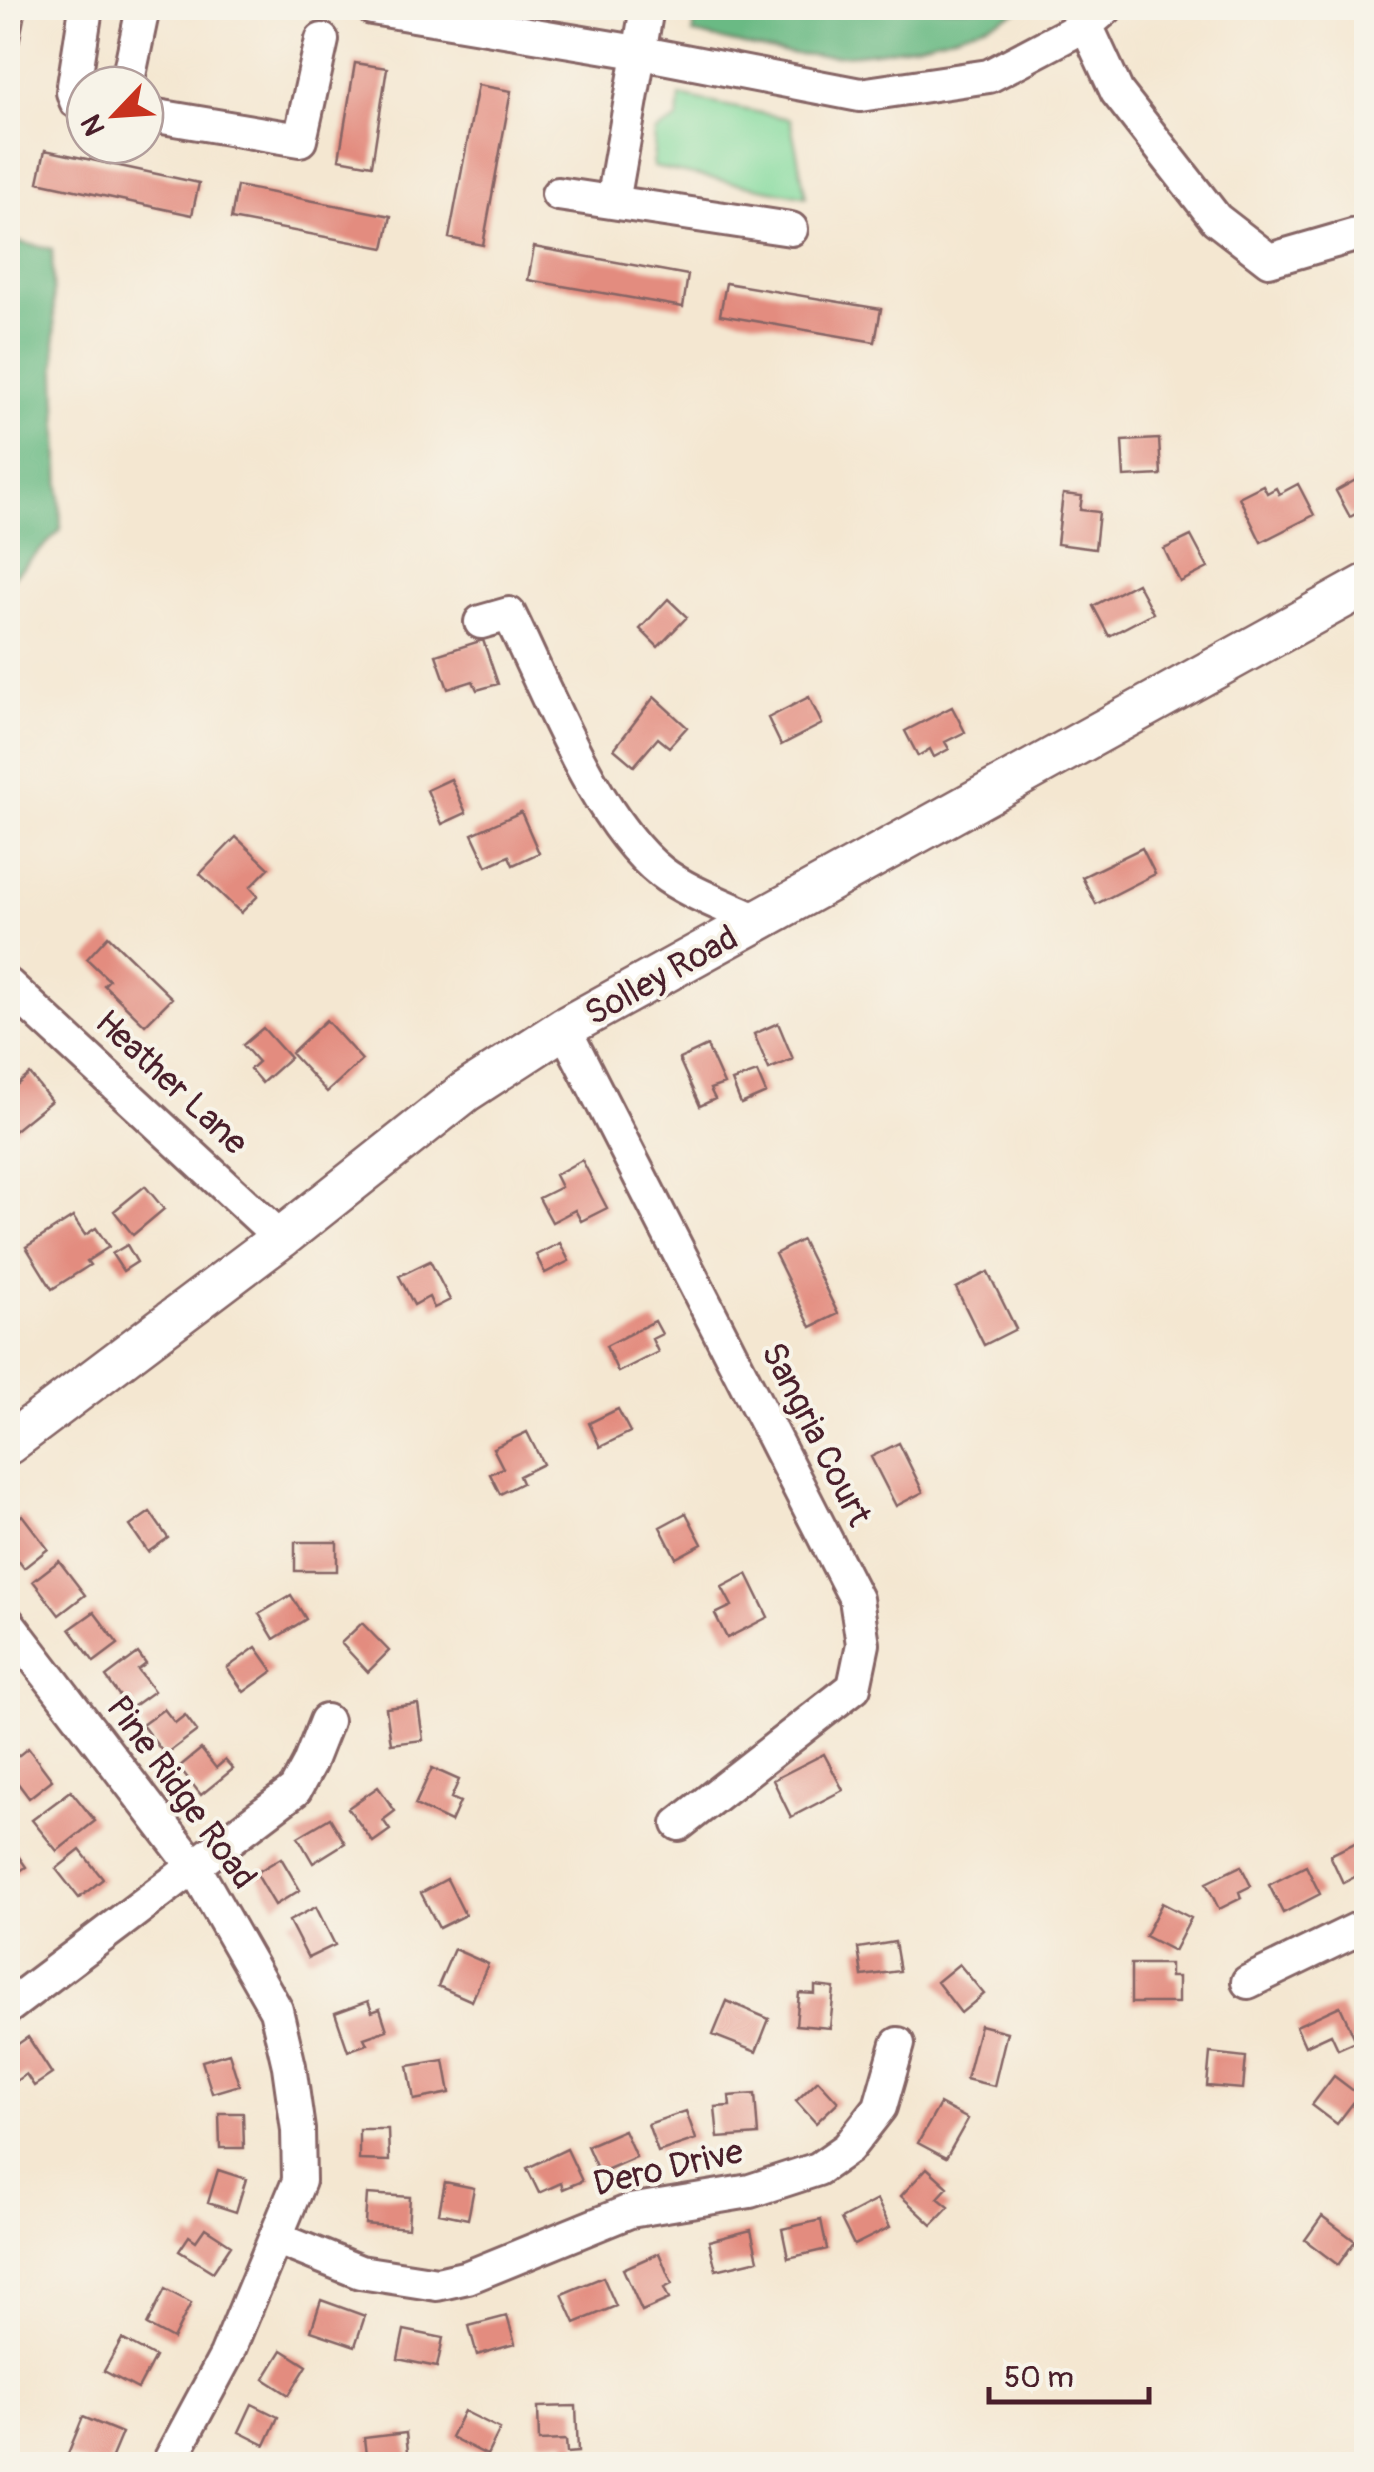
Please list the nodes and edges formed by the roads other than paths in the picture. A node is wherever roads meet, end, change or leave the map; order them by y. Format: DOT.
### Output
graph roads {
  1 [pos="86,8"];
  2 [pos="143,8"];
  3 [pos="372,8"];
  4 [pos="647,8"];
  5 [pos="1096,16"];
  6 [pos="322,40"];
  7 [pos="637,52"];
  8 [pos="77,65"];
  9 [pos="131,65"];
  10 [pos="165,117"];
  11 [pos="558,194"];
  12 [pos="613,202"];
  13 [pos="791,229"];
  14 [pos="1366,232"];
  15 [pos="1366,585"];
  16 [pos="481,622"];
  17 [pos="758,921"];
  18 [pos="8,985"];
  19 [pos="564,1028"];
  20 [pos="281,1238"];
  21 [pos="8,1444"];
  22 [pos="8,1623"];
  23 [pos="326,1720"];
  24 [pos="680,1824"];
  25 [pos="195,1868"];
  26 [pos="1362,1939"];
  27 [pos="1248,1982"];
  28 [pos="8,2007"];
  29 [pos="898,2044"];
  30 [pos="278,2239"];
  31 [pos="168,2464"];
  1 -- 8 [label="street"];
  2 -- 9 [label="street"];
  3 -- 7 [label="street"];
  4 -- 7 [label="street"];
  5 -- 7 [label="street"];
  5 -- 14 [label="street"];
  6 -- 10 [label="street"];
  7 -- 12 [label="street"];
  11 -- 12 [label="street"];
  12 -- 13 [label="street"];
  15 -- 17 [label="main road, Solley Road"];
  16 -- 17 [label="street"];
  17 -- 19 [label="main road, Solley Road"];
  18 -- 20 [label="street, Heather Lane"];
  19 -- 20 [label="main road, Solley Road"];
  19 -- 24 [label="street, Sangria Court"];
  20 -- 21 [label="main road, Solley Road"];
  22 -- 25 [label="street, Pine Ridge Road"];
  23 -- 25 [label="street"];
  25 -- 28 [label="street"];
  25 -- 30 [label="street, Pine Ridge Road"];
  26 -- 27 [label="street"];
  29 -- 30 [label="street, Dero Drive"];
  30 -- 31 [label="street, Pine Ridge Road"];
}
